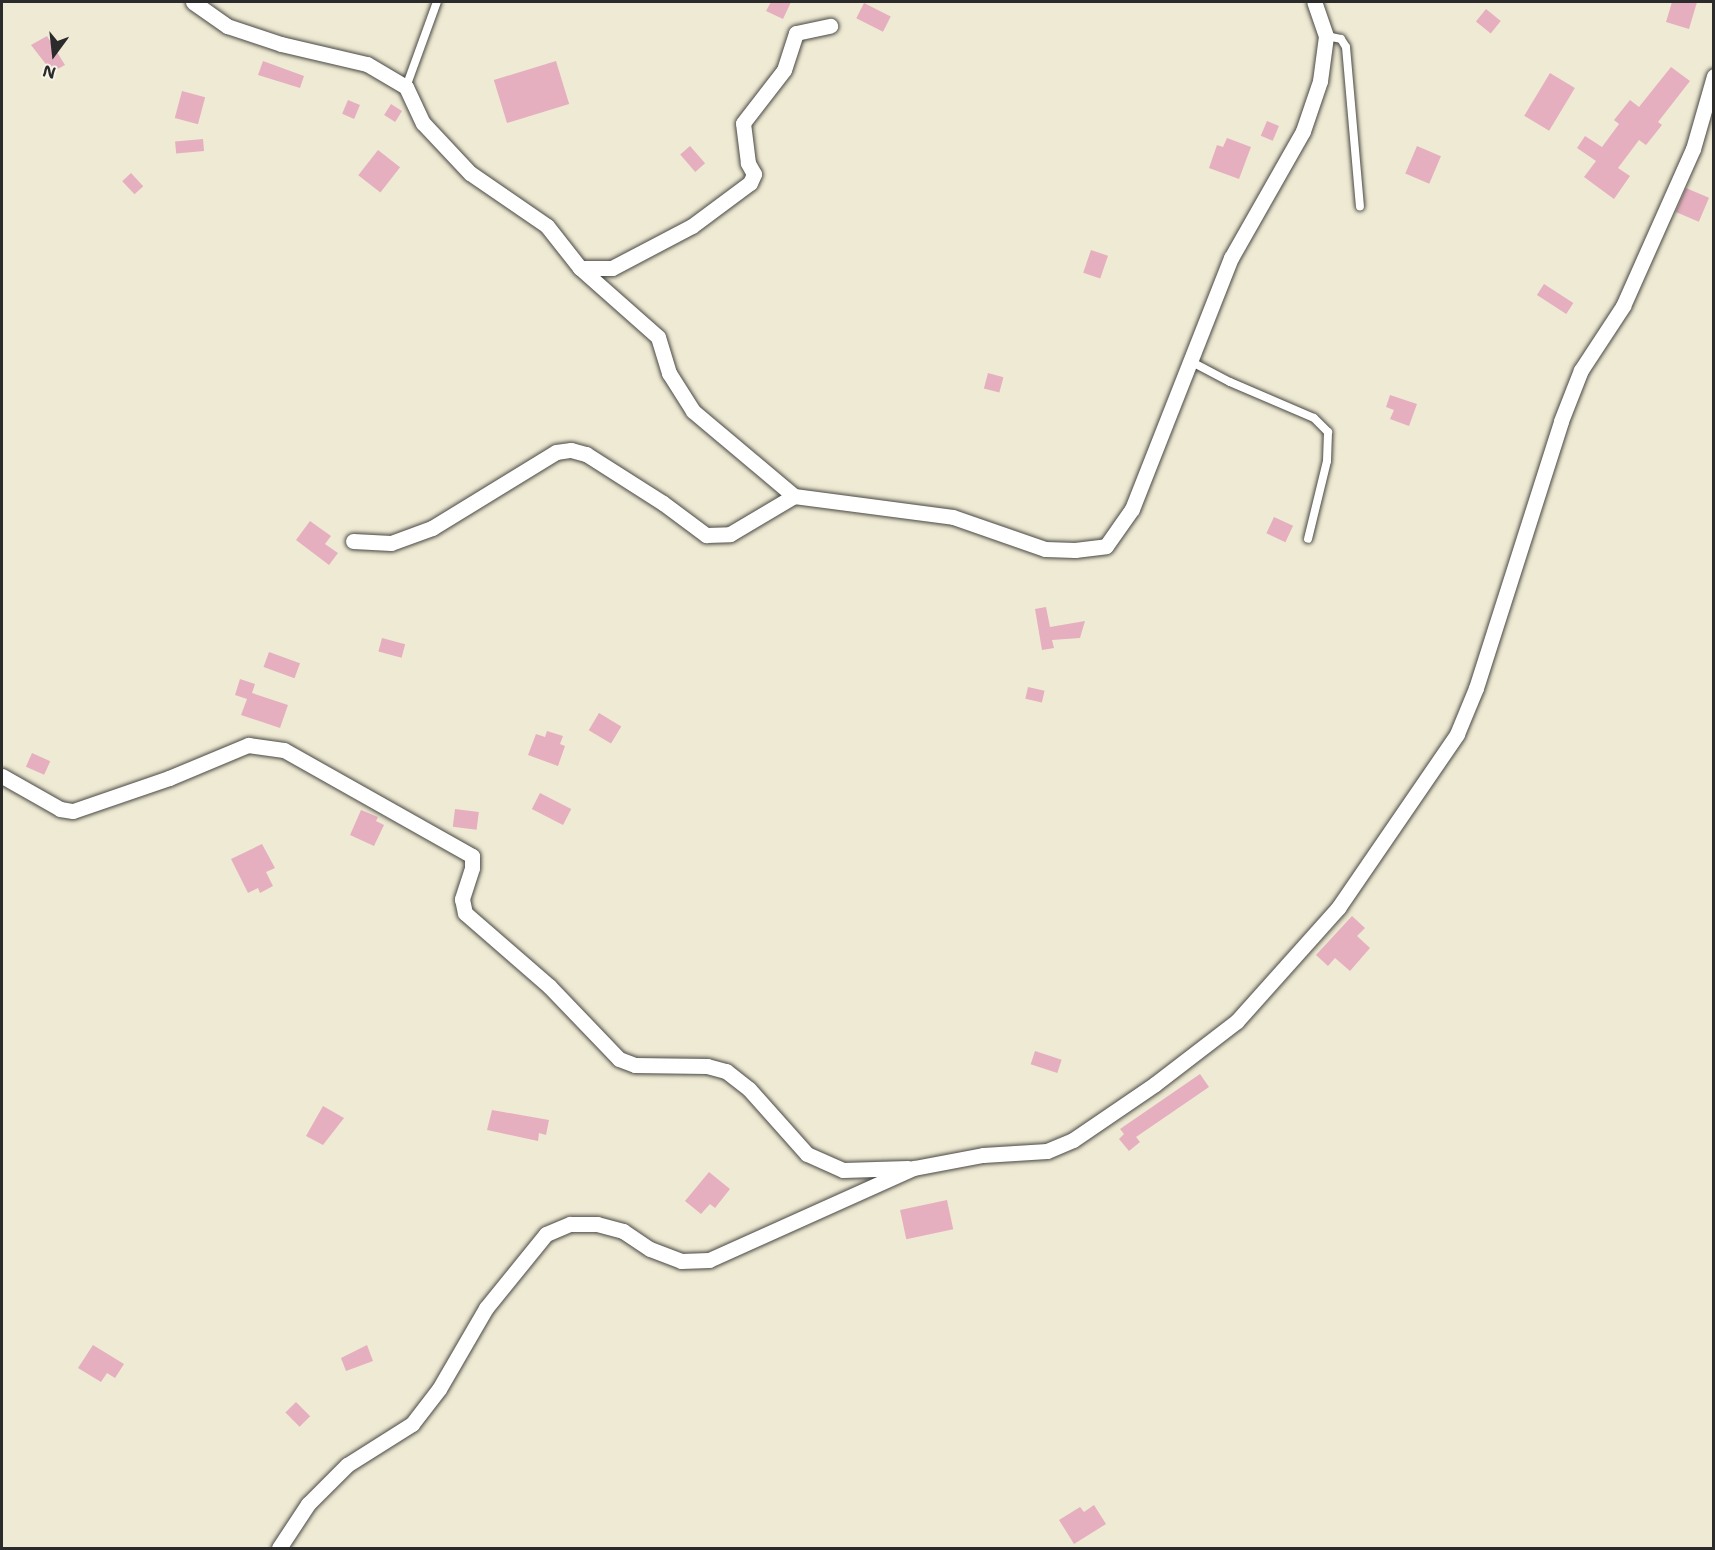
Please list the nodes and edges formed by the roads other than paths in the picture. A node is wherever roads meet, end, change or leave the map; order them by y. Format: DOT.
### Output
graph roads {
  1 [pos="193,2"];
  2 [pos="437,2"];
  3 [pos="1314,2"];
  4 [pos="830,26"];
  5 [pos="1326,36"];
  6 [pos="1713,76"];
  7 [pos="406,87"];
  8 [pos="1360,206"];
  9 [pos="580,268"];
  10 [pos="1190,361"];
  11 [pos="794,496"];
  12 [pos="1308,539"];
  13 [pos="352,541"];
  14 [pos="2,776"];
  15 [pos="914,1168"];
  16 [pos="279,1548"];
  1 -- 7 [label="street"];
  2 -- 7 [label="lane"];
  3 -- 5 [label="street"];
  4 -- 9 [label="street"];
  5 -- 8 [label="lane"];
  5 -- 10 [label="street"];
  6 -- 15 [label="street"];
  7 -- 9 [label="street"];
  9 -- 11 [label="street"];
  10 -- 11 [label="street"];
  10 -- 12 [label="lane"];
  11 -- 13 [label="street"];
  14 -- 15 [label="street"];
  15 -- 16 [label="street"];
}
